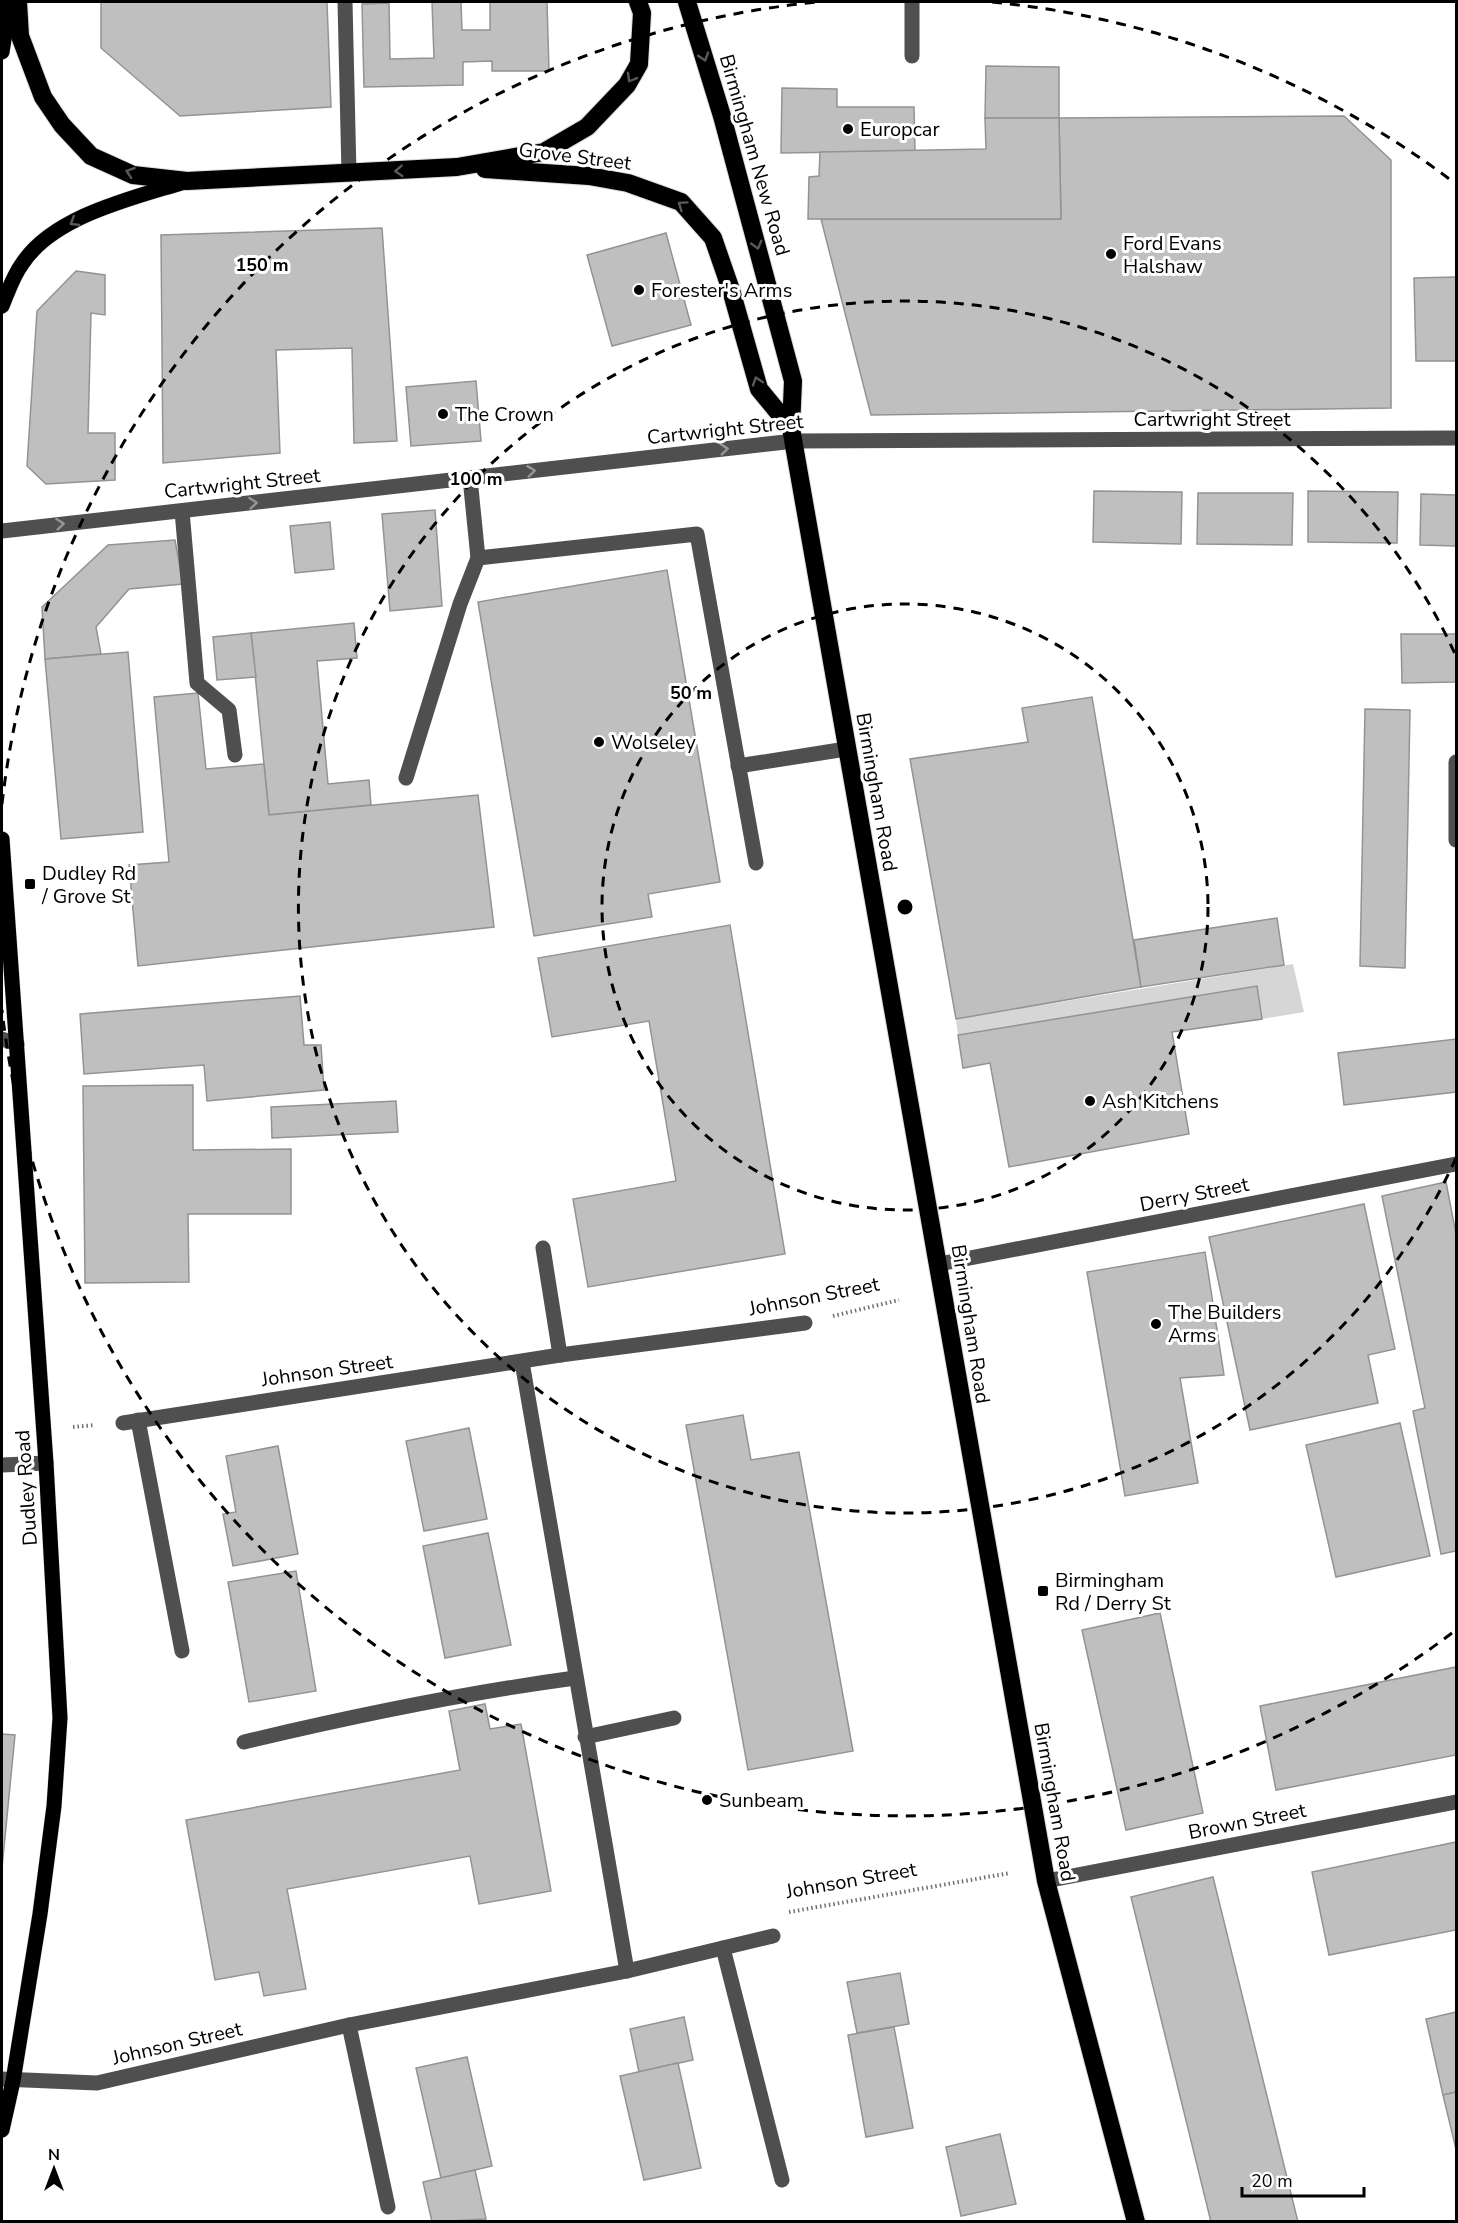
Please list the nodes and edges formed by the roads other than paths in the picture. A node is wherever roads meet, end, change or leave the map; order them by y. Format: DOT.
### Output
graph roads {
  1 [pos="10,2"];
  2 [pos="18,2"];
  3 [pos="345,2"];
  4 [pos="638,2"];
  5 [pos="687,2"];
  6 [pos="912,2"];
  7 [pos="2,51"];
  8 [pos="912,56"];
  9 [pos="457,167"];
  10 [pos="349,174"];
  11 [pos="187,181"];
  12 [pos="2,306"];
  13 [pos="793,434"];
  14 [pos="1456,438"];
  15 [pos="470,478"];
  16 [pos="182,511"];
  17 [pos="2,531"];
  18 [pos="478,558"];
  19 [pos="846,749"];
  20 [pos="235,755"];
  21 [pos="1456,762"];
  22 [pos="738,766"];
  23 [pos="406,778"];
  24 [pos="2,839"];
  25 [pos="1456,840"];
  26 [pos="756,863"];
  27 [pos="7,967"];
  28 [pos="2,1039"];
  29 [pos="16,1044"];
  30 [pos="1456,1164"];
  31 [pos="543,1248"];
  32 [pos="939,1264"];
  33 [pos="805,1323"];
  34 [pos="560,1355"];
  35 [pos="522,1362"];
  36 [pos="138,1420"];
  37 [pos="123,1423"];
  38 [pos="46,1462"];
  39 [pos="2,1465"];
  40 [pos="182,1651"];
  41 [pos="575,1678"];
  42 [pos="674,1718"];
  43 [pos="585,1737"];
  44 [pos="244,1742"];
  45 [pos="1456,1802"];
  46 [pos="1046,1881"];
  47 [pos="773,1936"];
  48 [pos="723,1948"];
  49 [pos="627,1971"];
  50 [pos="349,2025"];
  51 [pos="7,2080"];
  52 [pos="2,2130"];
  53 [pos="782,2180"];
  54 [pos="388,2207"];
  55 [pos="1136,2222"];
  1 -- 7 [label="main road"];
  11 -- 2 [label="highway, Grove Street, one-way"];
  3 -- 10 [label="street"];
  4 -- 9 [label="highway, Grove Street, one-way"];
  5 -- 13 [label="highway, Birmingham New Road, one-way"];
  6 -- 8 [label="street"];
  9 -- 10 [label="highway, Grove Street, one-way"];
  13 -- 9 [label="highway, Grove Street, one-way"];
  10 -- 11 [label="highway, Grove Street"];
  11 -- 12 [label="main road, Grove Street, one-way"];
  13 -- 14 [label="street, Cartwright Street"];
  15 -- 13 [label="street, Cartwright Street, one-way"];
  13 -- 19 [label="highway, Birmingham Road"];
  16 -- 15 [label="street, Cartwright Street, one-way"];
  15 -- 18 [label="street"];
  17 -- 16 [label="street, Cartwright Street, one-way"];
  16 -- 20 [label="street"];
  18 -- 22 [label="street"];
  18 -- 23 [label="street"];
  19 -- 22 [label="street"];
  19 -- 32 [label="highway, Birmingham Road"];
  21 -- 25 [label="street"];
  22 -- 26 [label="street"];
  24 -- 27 [label="main road, Dudley Road"];
  27 -- 29 [label="main road, Dudley Road"];
  28 -- 29 [label="street"];
  29 -- 38 [label="main road, Dudley Road"];
  30 -- 32 [label="street, Derry Street"];
  31 -- 34 [label="street"];
  32 -- 46 [label="highway, Birmingham Road"];
  33 -- 34 [label="street, Johnson Street"];
  34 -- 35 [label="street, Johnson Street"];
  35 -- 36 [label="street, Johnson Street"];
  35 -- 41 [label="street"];
  36 -- 37 [label="street, Johnson Street"];
  36 -- 40 [label="street"];
  38 -- 39 [label="street"];
  38 -- 51 [label="main road, Dudley Road"];
  41 -- 43 [label="street"];
  41 -- 44 [label="street"];
  42 -- 43 [label="street"];
  43 -- 49 [label="street"];
  45 -- 46 [label="street, Brown Street"];
  46 -- 55 [label="highway, Birmingham Road"];
  47 -- 48 [label="street, Johnson Street"];
  48 -- 49 [label="street, Johnson Street"];
  48 -- 53 [label="street"];
  49 -- 50 [label="street, Johnson Street"];
  50 -- 51 [label="street, Johnson Street"];
  50 -- 54 [label="street"];
  51 -- 52 [label="main road, Dudley Road"];
}
